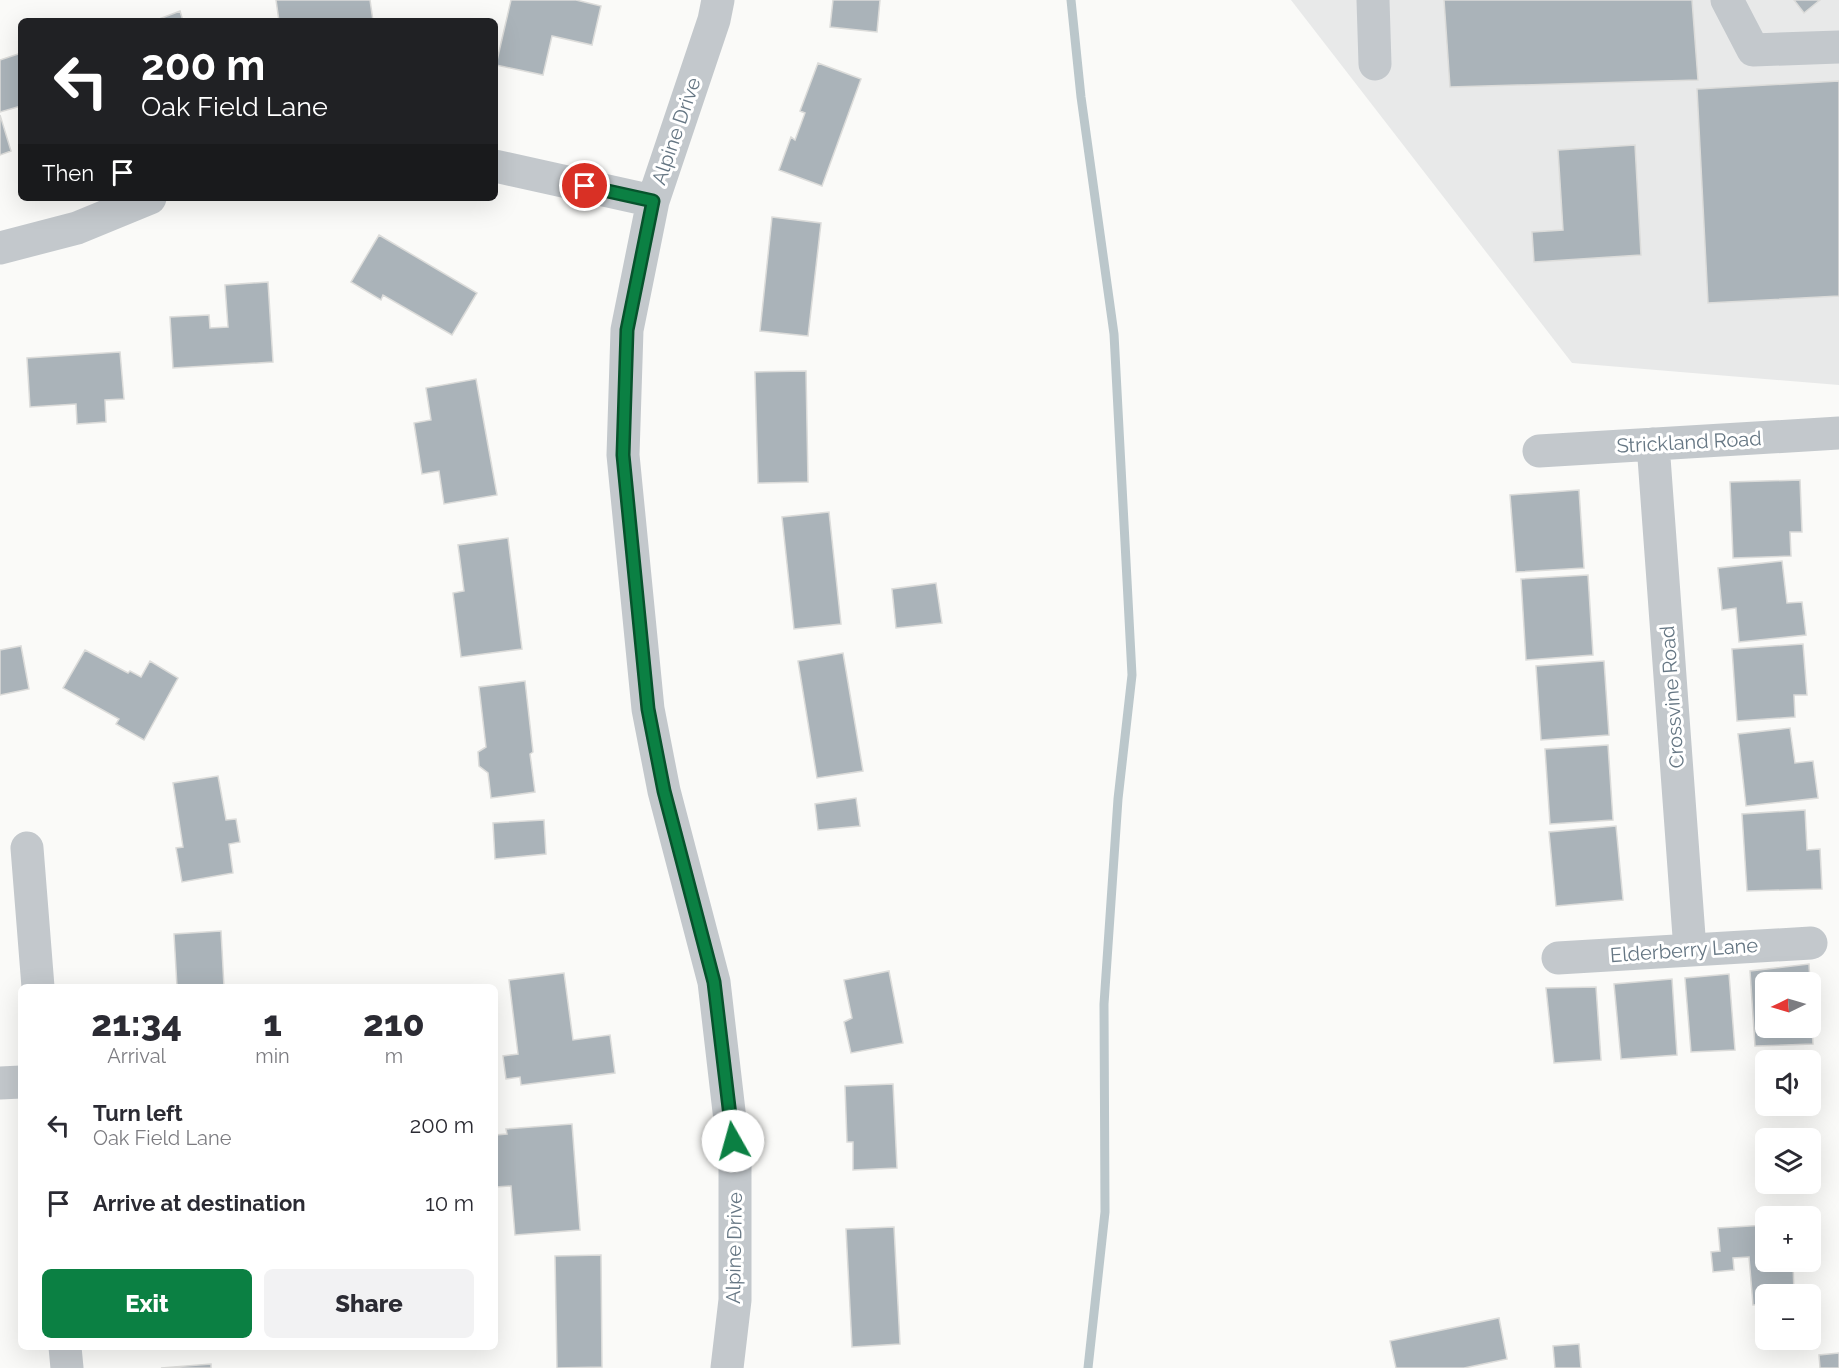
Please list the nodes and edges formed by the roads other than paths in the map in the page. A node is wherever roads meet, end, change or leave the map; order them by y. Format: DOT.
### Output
graph roads {
  1 [pos="718,0"];
  2 [pos="1373,0"];
  3 [pos="1727,0"];
  4 [pos="1839,47"];
  5 [pos="1375,64"];
  6 [pos="498,167"];
  7 [pos="143,201"];
  8 [pos="653,201"];
  9 [pos="0,248"];
  10 [pos="1839,433"];
  11 [pos="1653,444"];
  12 [pos="1539,451"];
  13 [pos="27,848"];
  14 [pos="1811,943"];
  15 [pos="1690,950"];
  16 [pos="1558,958"];
  17 [pos="38,984"];
  18 [pos="18,1082"];
  19 [pos="0,1083"];
  20 [pos="65,1350"];
  21 [pos="66,1368"];
  22 [pos="727,1368"];
  1 -- 8 [label="street, Alpine Drive"];
  2 -- 5 [label="street"];
  3 -- 4 [label="street"];
  6 -- 8 [label="street"];
  7 -- 9 [label="street"];
  8 -- 22 [label="street, Alpine Drive"];
  10 -- 11 [label="street, Strickland Road"];
  11 -- 12 [label="street, Strickland Road"];
  11 -- 15 [label="street, Crossvine Road"];
  13 -- 17 [label="street"];
  14 -- 15 [label="street, Elderberry Lane"];
  15 -- 16 [label="street, Elderberry Lane"];
  18 -- 19 [label="street"];
  20 -- 21 [label="street"];
}
